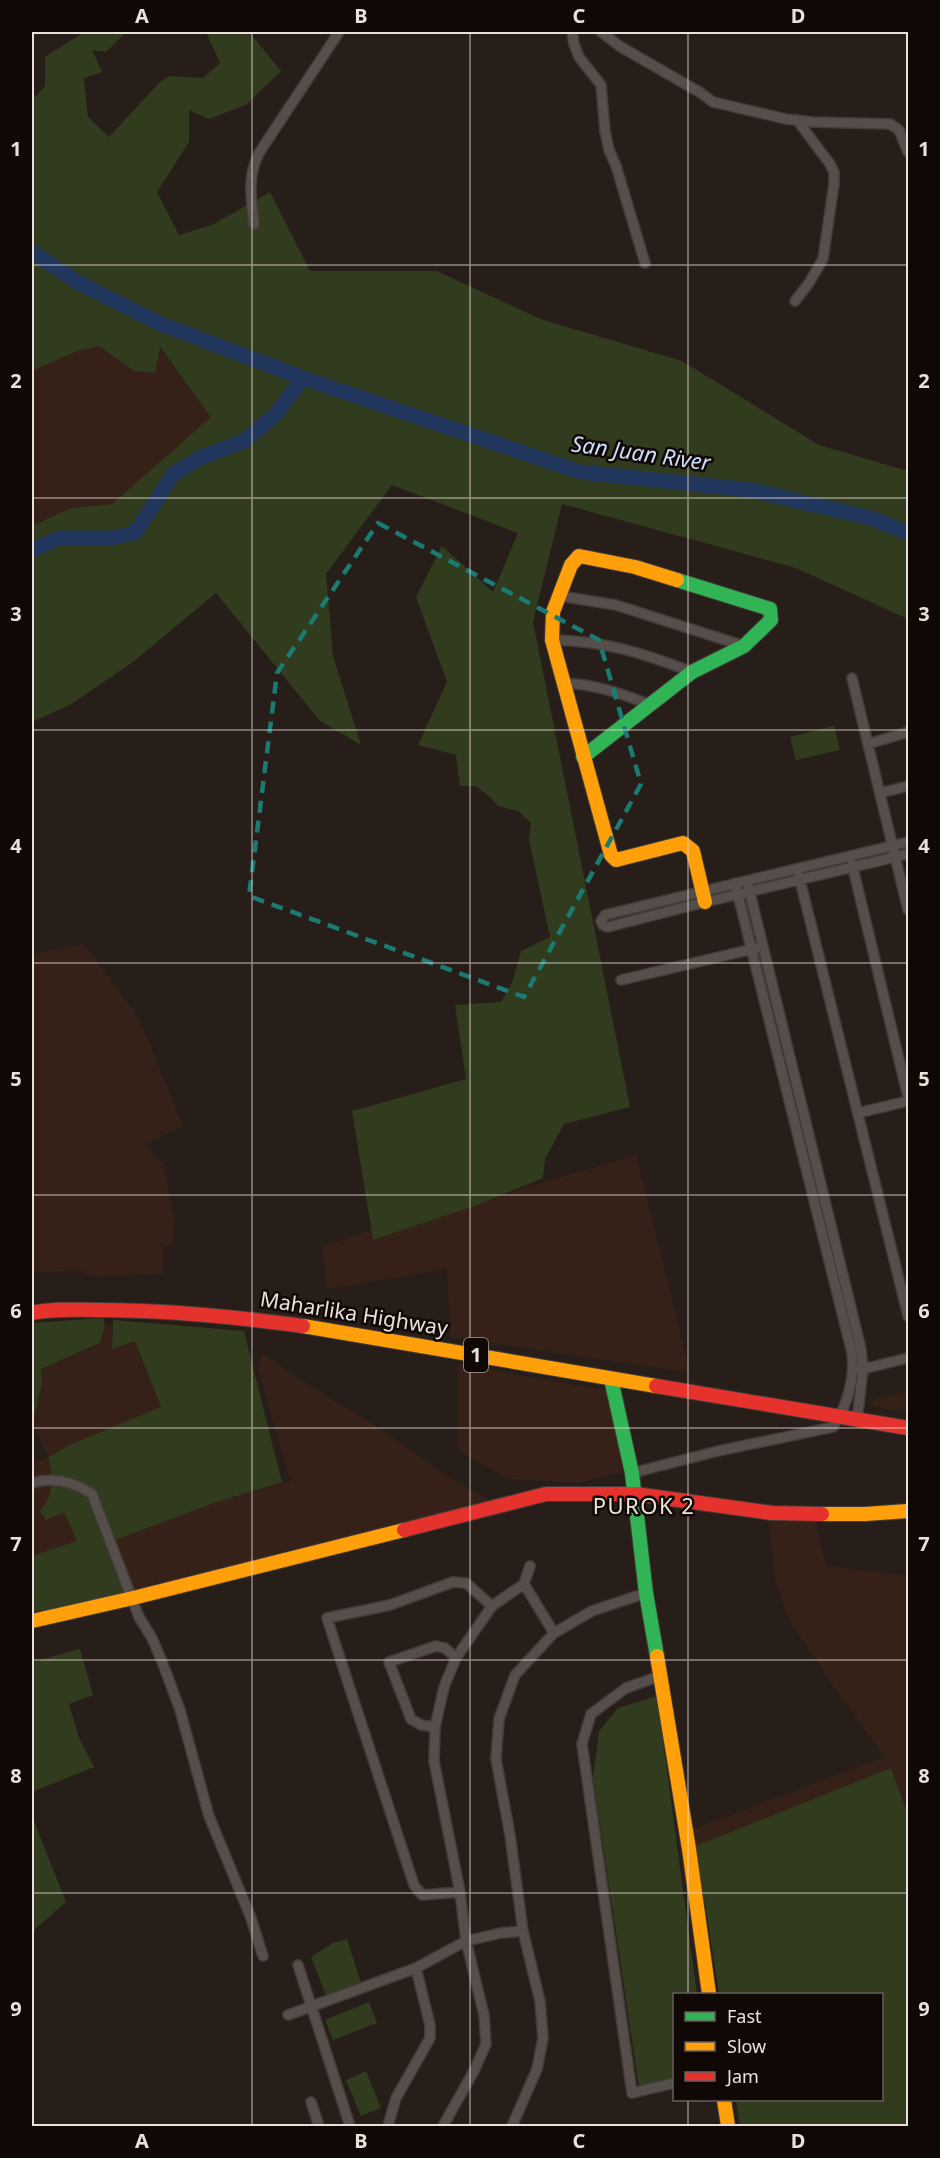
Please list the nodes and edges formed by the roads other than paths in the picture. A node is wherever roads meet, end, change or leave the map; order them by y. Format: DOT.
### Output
graph roads {
  1 [pos="339,32"];
  2 [pos="572,32"];
  3 [pos="601,32"];
  4 [pos="797,120"];
  5 [pos="909,152"];
  6 [pos="254,224"];
  7 [pos="645,263"];
  8 [pos="795,301"];
  9 [pos="560,596"];
  10 [pos="552,640"];
  11 [pos="744,646"];
  12 [pos="692,672"];
  13 [pos="852,678"];
  14 [pos="562,683"];
  15 [pos="648,704"];
  16 [pos="909,732"];
  17 [pos="868,744"];
  18 [pos="583,757"];
  19 [pos="909,786"];
  20 [pos="880,793"];
  21 [pos="909,842"];
  22 [pos="893,846"];
  23 [pos="909,855"];
  24 [pos="850,856"];
  25 [pos="896,858"];
  26 [pos="853,867"];
  27 [pos="797,869"];
  28 [pos="747,880"];
  29 [pos="800,880"];
  30 [pos="735,883"];
  31 [pos="749,891"];
  32 [pos="738,894"];
  33 [pos="703,896"];
  34 [pos="909,910"];
  35 [pos="762,946"];
  36 [pos="752,949"];
  37 [pos="621,980"];
  38 [pos="909,1099"];
  39 [pos="858,1113"];
  40 [pos="34,1311"];
  41 [pos="909,1316"];
  42 [pos="909,1358"];
  43 [pos="859,1368"];
  44 [pos="611,1379"];
  45 [pos="840,1417"];
  46 [pos="857,1420"];
  47 [pos="909,1428"];
  48 [pos="632,1473"];
  49 [pos="32,1483"];
  50 [pos="635,1494"];
  51 [pos="909,1510"];
  52 [pos="530,1566"];
  53 [pos="524,1584"];
  54 [pos="646,1593"];
  55 [pos="133,1598"];
  56 [pos="492,1606"];
  57 [pos="32,1621"];
  58 [pos="554,1633"];
  59 [pos="456,1658"];
  60 [pos="660,1676"];
  61 [pos="435,1727"];
  62 [pos="460,1892"];
  63 [pos="523,1931"];
  64 [pos="466,1941"];
  65 [pos="263,1956"];
  66 [pos="298,1965"];
  67 [pos="416,1968"];
  68 [pos="709,1993"];
  69 [pos="310,2007"];
  70 [pos="288,2014"];
  71 [pos="673,2083"];
  72 [pos="724,2101"];
  73 [pos="311,2102"];
  74 [pos="319,2127"];
  75 [pos="350,2127"];
  76 [pos="388,2127"];
  77 [pos="443,2127"];
  78 [pos="512,2127"];
  79 [pos="728,2127"];
  1 -- 6 [label="street"];
  2 -- 7 [label="street"];
  3 -- 4 [label="street"];
  4 -- 5 [label="street"];
  4 -- 8 [label="street"];
  9 -- 10 [label="main road"];
  9 -- 11 [label="street"];
  9 -- 11 [label="main road"];
  10 -- 12 [label="street"];
  10 -- 14 [label="main road"];
  11 -- 12 [label="main road"];
  12 -- 15 [label="main road"];
  13 -- 17 [label="street"];
  14 -- 15 [label="street"];
  14 -- 18 [label="main road"];
  15 -- 18 [label="main road"];
  16 -- 17 [label="street"];
  17 -- 20 [label="street"];
  18 -- 33 [label="main road"];
  19 -- 20 [label="street"];
  20 -- 22 [label="street"];
  21 -- 22 [label="street"];
  22 -- 24 [label="street"];
  22 -- 25 [label="street"];
  23 -- 25 [label="street"];
  24 -- 26 [label="street"];
  24 -- 27 [label="street"];
  25 -- 26 [label="street"];
  25 -- 34 [label="street"];
  26 -- 29 [label="street"];
  26 -- 38 [label="street"];
  27 -- 28 [label="street"];
  27 -- 29 [label="street"];
  28 -- 30 [label="street"];
  28 -- 31 [label="street"];
  29 -- 31 [label="street"];
  29 -- 39 [label="street"];
  30 -- 32 [label="street"];
  30 -- 33 [label="street"];
  31 -- 32 [label="street"];
  31 -- 35 [label="street"];
  32 -- 33 [label="street"];
  32 -- 36 [label="street"];
  33 -- 33 [label="street"];
  35 -- 36 [label="street"];
  35 -- 43 [label="street"];
  36 -- 37 [label="street"];
  36 -- 43 [label="street"];
  38 -- 39 [label="street"];
  39 -- 41 [label="street"];
  40 -- 44 [label="main road, Maharlika Highway / 1"];
  42 -- 43 [label="street"];
  43 -- 45 [label="street"];
  43 -- 46 [label="street"];
  44 -- 45 [label="main road, Maharlika Highway / 1"];
  44 -- 48 [label="main road"];
  45 -- 46 [label="main road, Maharlika Highway / 1"];
  45 -- 48 [label="street"];
  46 -- 47 [label="main road, Maharlika Highway / 1"];
  48 -- 50 [label="main road"];
  49 -- 55 [label="street"];
  50 -- 51 [label="main road"];
  50 -- 54 [label="main road"];
  50 -- 55 [label="main road"];
  52 -- 53 [label="street"];
  53 -- 56 [label="street"];
  53 -- 58 [label="street"];
  54 -- 58 [label="street"];
  54 -- 60 [label="main road"];
  55 -- 57 [label="main road"];
  55 -- 65 [label="street"];
  56 -- 59 [label="street"];
  56 -- 62 [label="street"];
  58 -- 63 [label="street"];
  59 -- 61 [label="street"];
  59 -- 61 [label="street"];
  60 -- 68 [label="main road"];
  60 -- 71 [label="street"];
  61 -- 62 [label="street"];
  62 -- 64 [label="street"];
  63 -- 64 [label="street"];
  63 -- 78 [label="street"];
  64 -- 67 [label="street"];
  64 -- 77 [label="street"];
  66 -- 69 [label="street"];
  67 -- 69 [label="street"];
  67 -- 76 [label="street"];
  69 -- 70 [label="street"];
  69 -- 75 [label="street"];
  72 -- 79 [label="main road"];
  73 -- 74 [label="street"];
}
